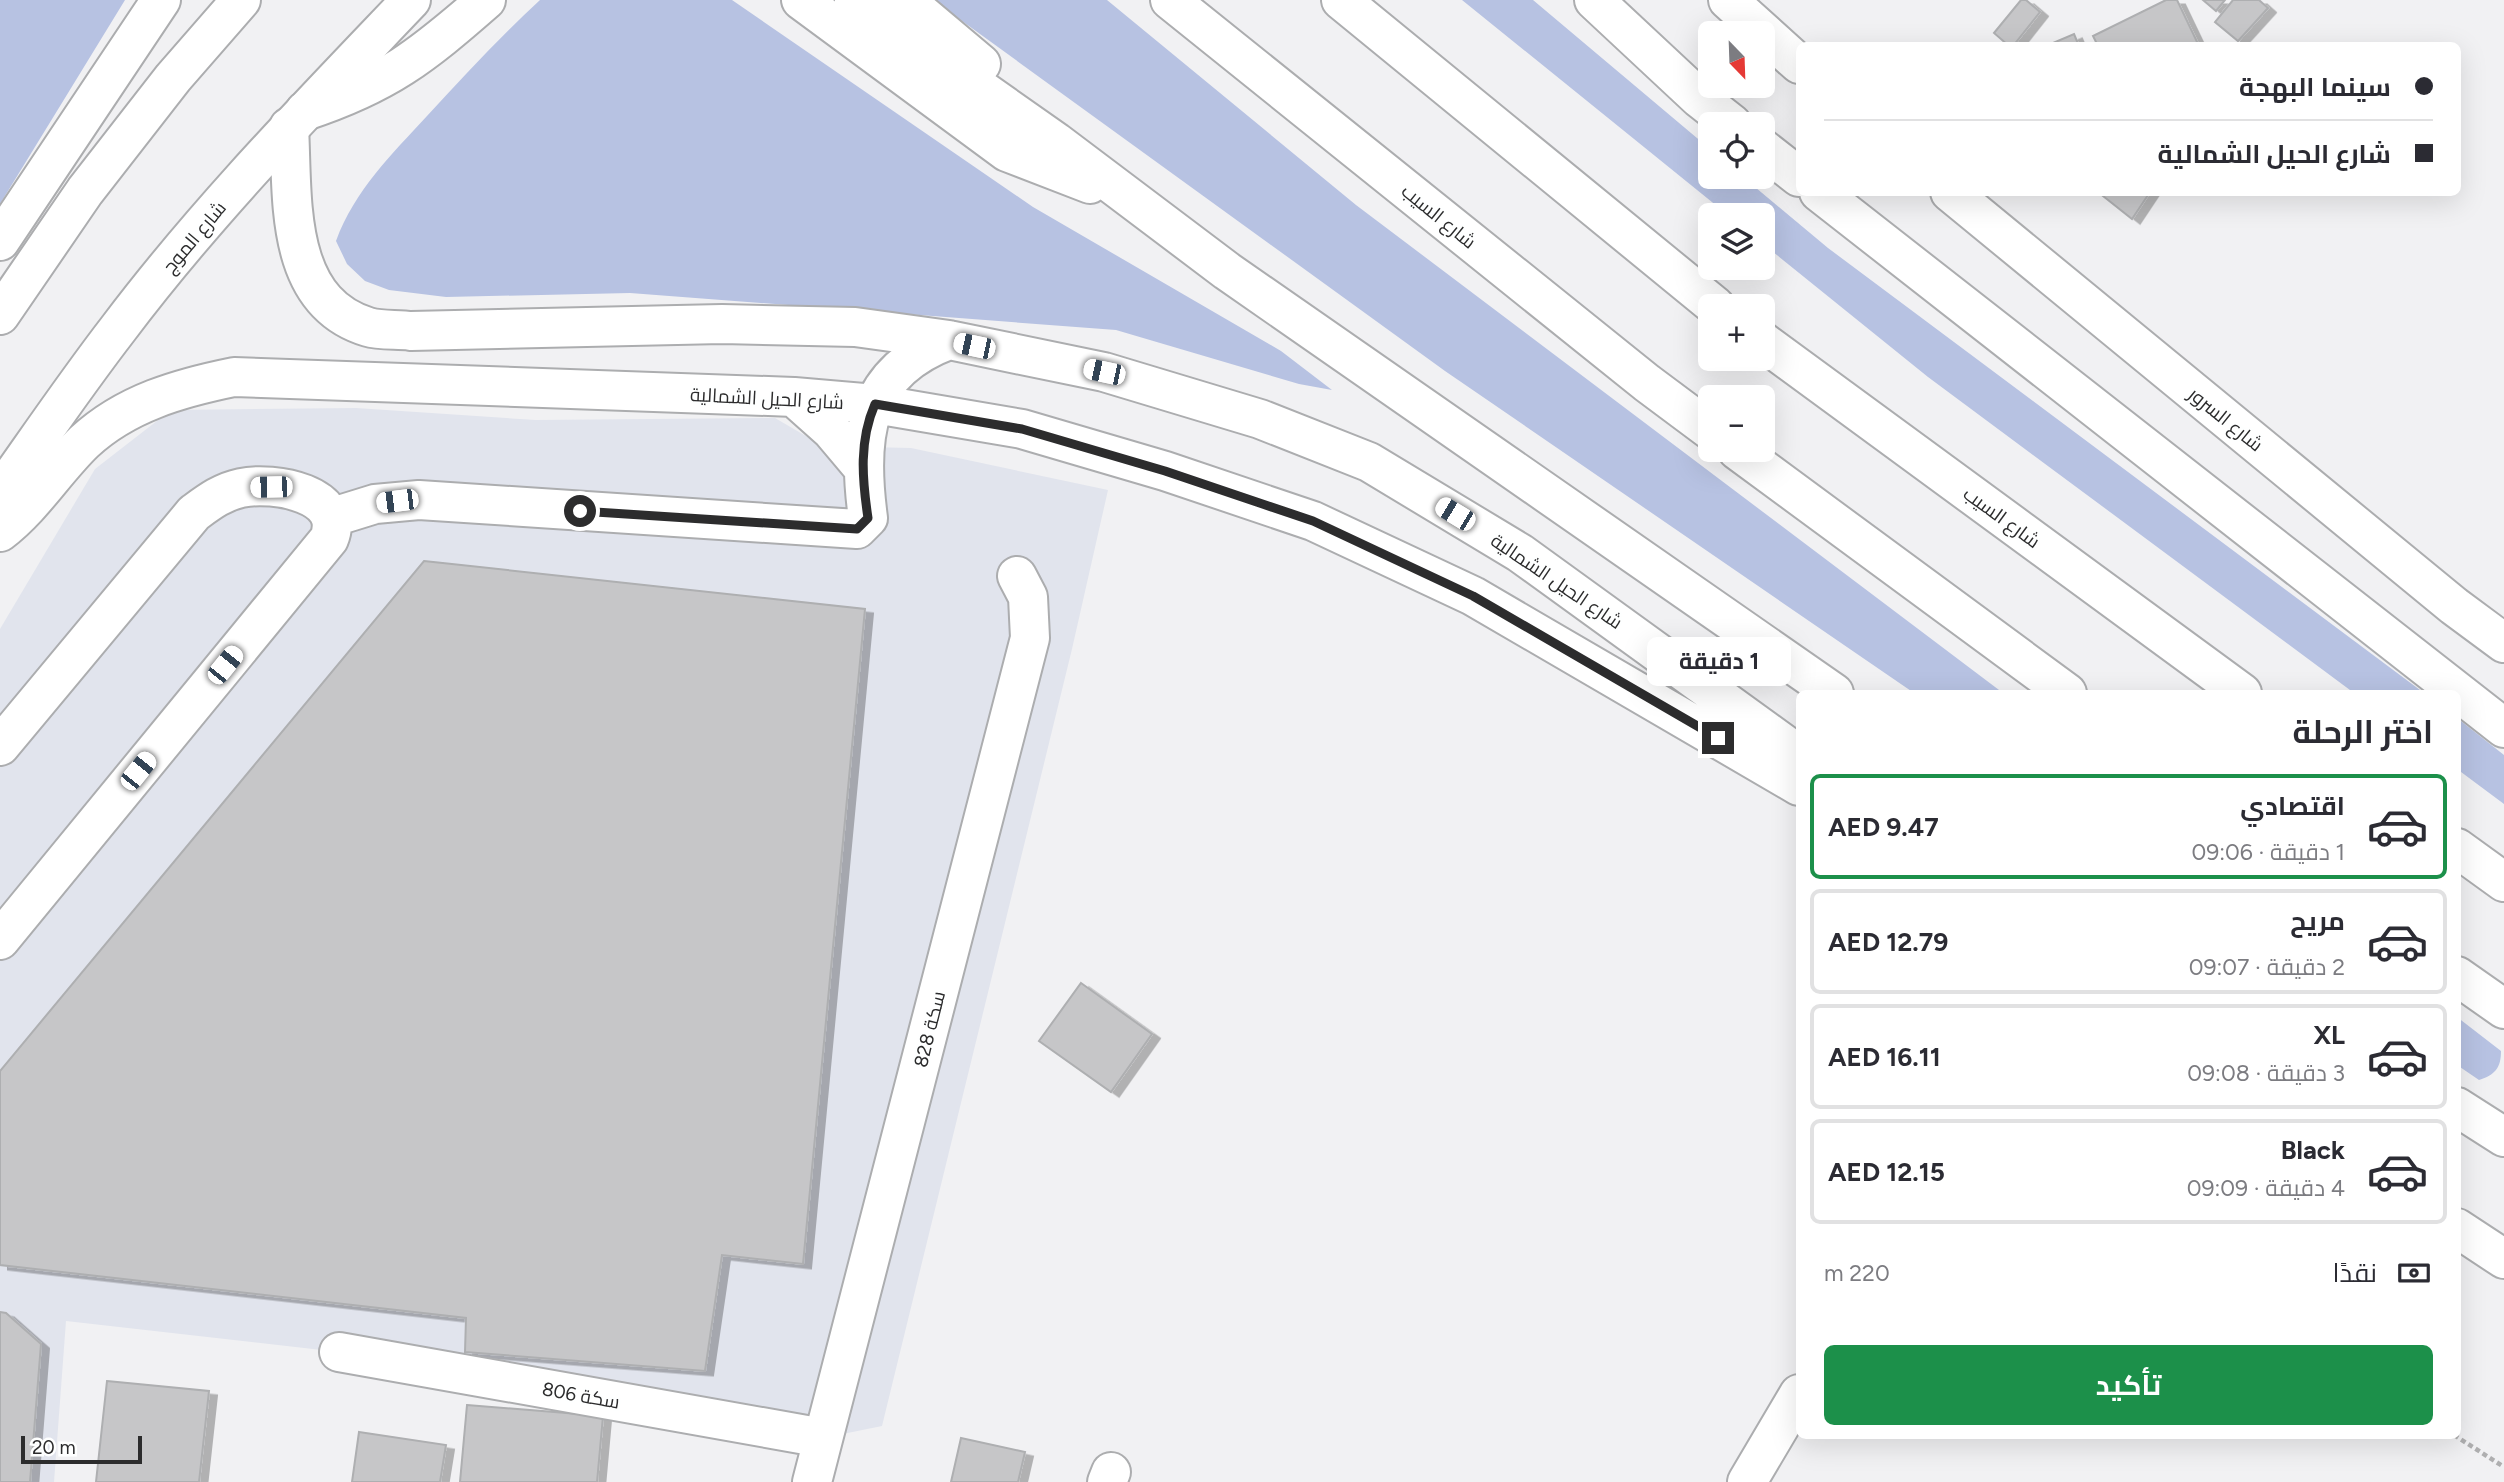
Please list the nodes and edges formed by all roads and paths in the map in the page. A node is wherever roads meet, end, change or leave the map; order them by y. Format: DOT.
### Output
graph roads {
  1 [pos="161,0"];
  2 [pos="241,0"];
  3 [pos="411,0"];
  4 [pos="486,0"];
  5 [pos="801,0"];
  6 [pos="854,0"];
  7 [pos="905,0"];
  8 [pos="1170,0"];
  9 [pos="1341,0"];
  10 [pos="1594,0"];
  11 [pos="1631,0"];
  12 [pos="1728,0"];
  13 [pos="1796,61"];
  14 [pos="1698,97"];
  15 [pos="1698,97"];
  16 [pos="1699,98"];
  17 [pos="1717,112"];
  18 [pos="297,119"];
  19 [pos="1056,142"];
  20 [pos="1775,158"];
  21 [pos="1796,175"];
  22 [pos="1824,196"];
  23 [pos="1956,196"];
  24 [pos="1129,199"];
  25 [pos="0,241"];
  26 [pos="1700,294"];
  27 [pos="0,315"];
  28 [pos="948,340"];
  29 [pos="1775,351"];
  30 [pos="794,397"];
  31 [pos="875,404"];
  32 [pos="1698,421"];
  33 [pos="1753,462"];
  34 [pos="863,468"];
  35 [pos="0,493"];
  36 [pos="333,517"];
  37 [pos="0,531"];
  38 [pos="1017,576"];
  39 [pos="2504,643"];
  40 [pos="1831,690"];
  41 [pos="2063,690"];
  42 [pos="2238,690"];
  43 [pos="2455,690"];
  44 [pos="2461,694"];
  45 [pos="2504,728"];
  46 [pos="0,746"];
  47 [pos="1796,753"];
  48 [pos="1796,784"];
  49 [pos="2461,851"];
  50 [pos="2504,881"];
  51 [pos="0,940"];
  52 [pos="2461,979"];
  53 [pos="2504,1009"];
  54 [pos="2461,1110"];
  55 [pos="2504,1137"];
  56 [pos="2461,1231"];
  57 [pos="2504,1259"];
  58 [pos="339,1352"];
  59 [pos="1796,1399"];
  60 [pos="823,1438"];
  61 [pos="2460,1439"];
  62 [pos="2504,1467"];
  63 [pos="812,1482"];
  64 [pos="1747,1482"];
  1 -- 25 [label="main road"];
  2 -- 27 [label="main road"];
  3 -- 18 [label="main road, شارع الموج"];
  4 -- 18 [label="main road"];
  5 -- 24 [label="main road"];
  6 -- 19 [label="main road"];
  7 -- 19 [label="main road"];
  8 -- 32 [label="main road, شارع السيب"];
  9 -- 26 [label="main road"];
  10 -- 14 [label="main road"];
  11 -- 15 [label="main road"];
  12 -- 13 [label="main road"];
  16 -- 17 [label="main road"];
  18 -- 28 [label="main road, شارع الحيل الشمالية"];
  18 -- 35 [label="main road, شارع الموج"];
  19 -- 24 [label="main road"];
  20 -- 21 [label="main road"];
  22 -- 43 [label="main road"];
  23 -- 39 [label="main road, شارع السرور"];
  24 -- 40 [label="main road"];
  28 -- 31 [label="main road"];
  28 -- 47 [label="main road, شارع الحيل الشمالية"];
  29 -- 42 [label="main road, شارع السيب"];
  30 -- 31 [label="main road, شارع الحيل الشمالية"];
  30 -- 34 [label="main road"];
  30 -- 37 [label="main road, شارع الحيل الشمالية"];
  31 -- 34 [label="main road"];
  31 -- 48 [label="main road, شارع الحيل الشمالية"];
  33 -- 41 [label="main road"];
  34 -- 36 [label="main road"];
  36 -- 46 [label="main road"];
  36 -- 51 [label="main road"];
  38 -- 60 [label="main road, سكة 828"];
  44 -- 45 [label="main road"];
  49 -- 50 [label="main road"];
  52 -- 53 [label="main road"];
  54 -- 55 [label="main road"];
  56 -- 57 [label="main road"];
  58 -- 60 [label="main road, سكة 806"];
  59 -- 64 [label="main road"];
  60 -- 63 [label="main road, سكة 828"];
  61 -- 62 [label="path"];
}
